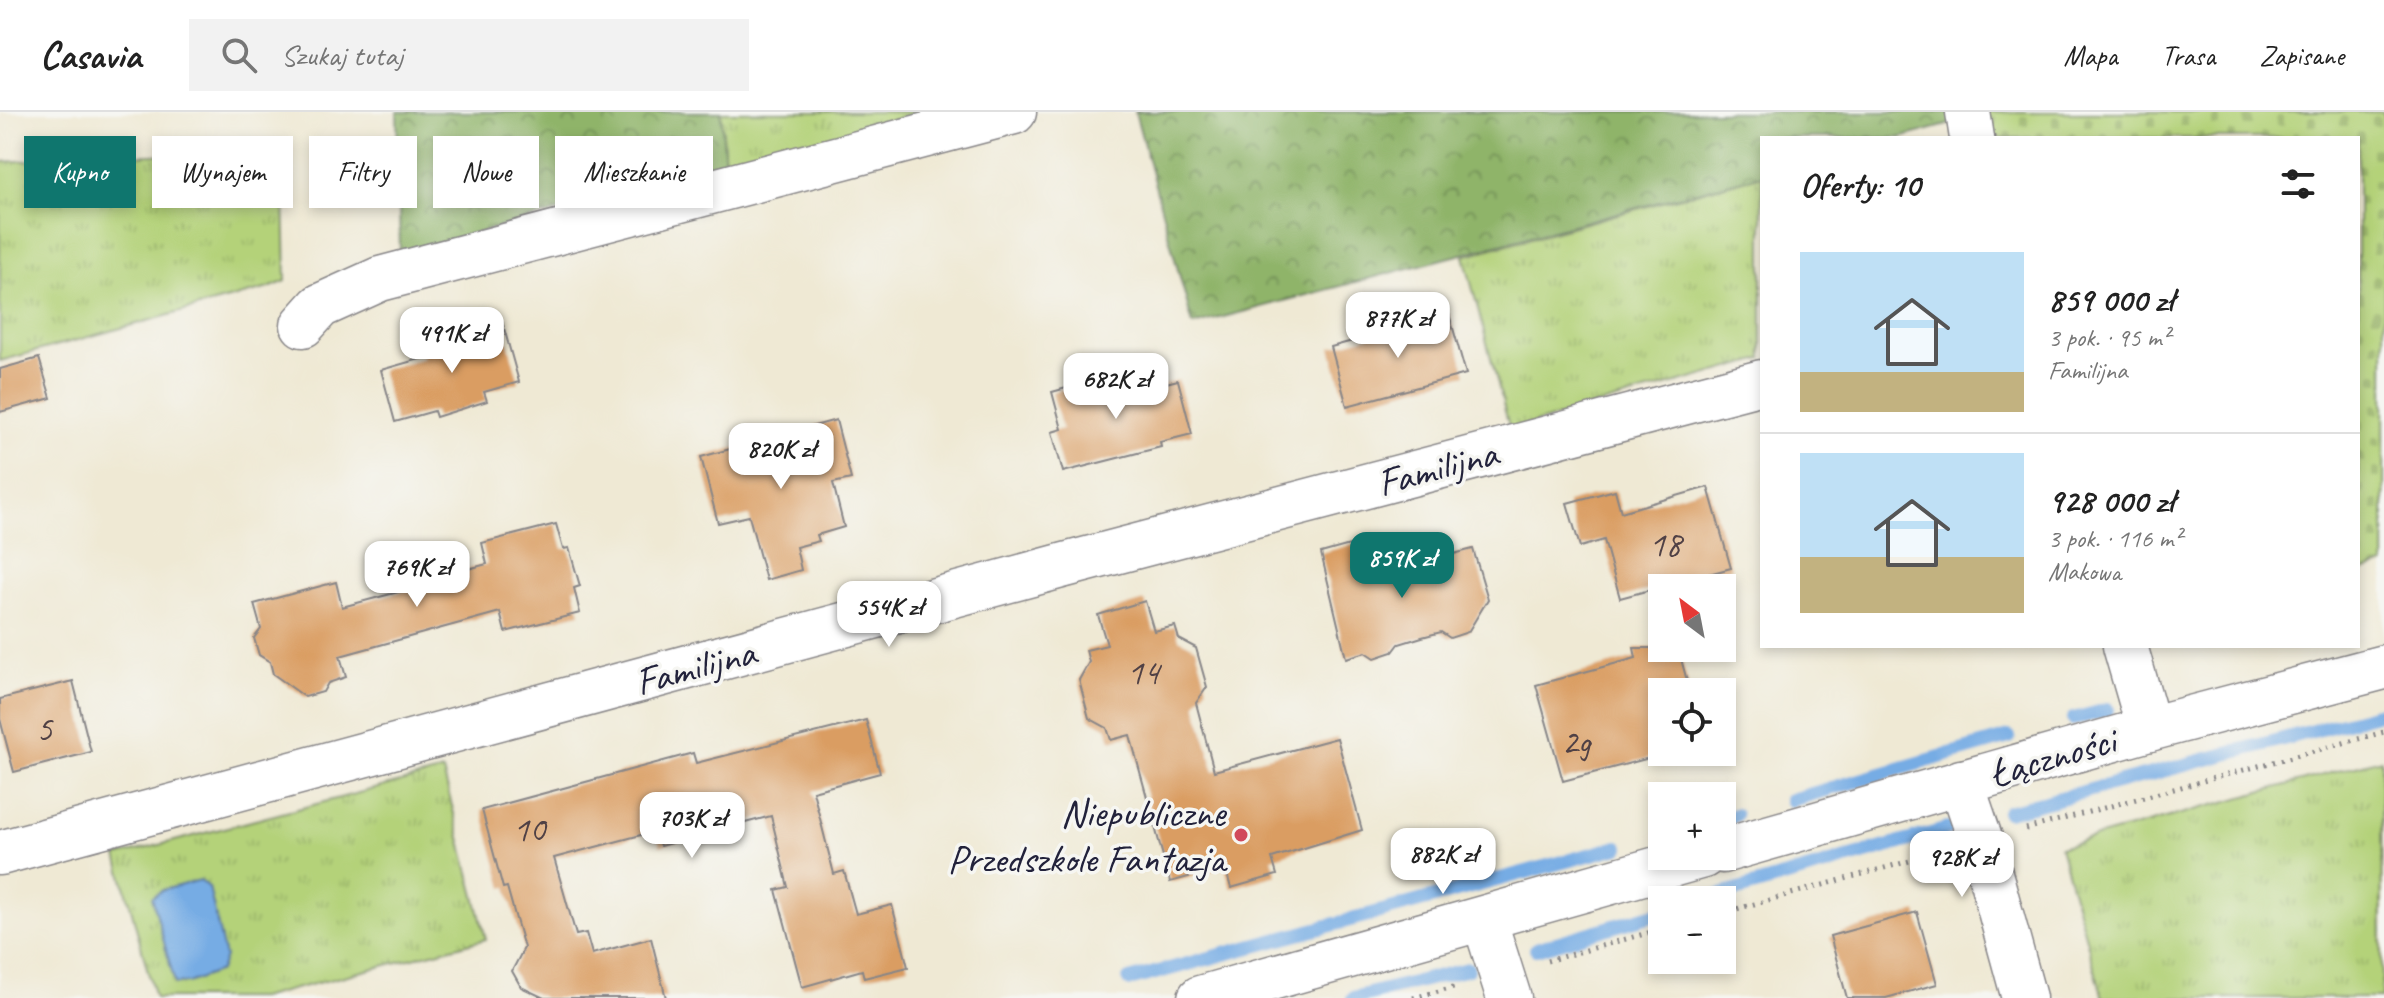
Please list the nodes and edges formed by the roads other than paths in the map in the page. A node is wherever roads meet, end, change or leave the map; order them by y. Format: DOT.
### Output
graph roads {
  1 [pos="1014,112"];
  2 [pos="1968,112"];
  3 [pos="1972,136"];
  4 [pos="303,325"];
  5 [pos="1760,383"];
  6 [pos="2126,648"];
  7 [pos="2384,667"];
  8 [pos="2149,729"];
  9 [pos="1961,782"];
  10 [pos="1736,847"];
  11 [pos="0,853"];
  12 [pos="1654,870"];
  13 [pos="1484,919"];
  14 [pos="1200,998"];
  15 [pos="1509,998"];
  16 [pos="2024,998"];
  1 -- 4 [label="street"];
  2 -- 3 [label="street"];
  5 -- 11 [label="street, Familijna"];
  6 -- 8 [label="street"];
  7 -- 8 [label="street, Łączności"];
  8 -- 9 [label="street, Łączności"];
  9 -- 10 [label="street, Łączności"];
  9 -- 16 [label="street"];
  12 -- 13 [label="street"];
  13 -- 14 [label="street"];
  13 -- 15 [label="street"];
}
